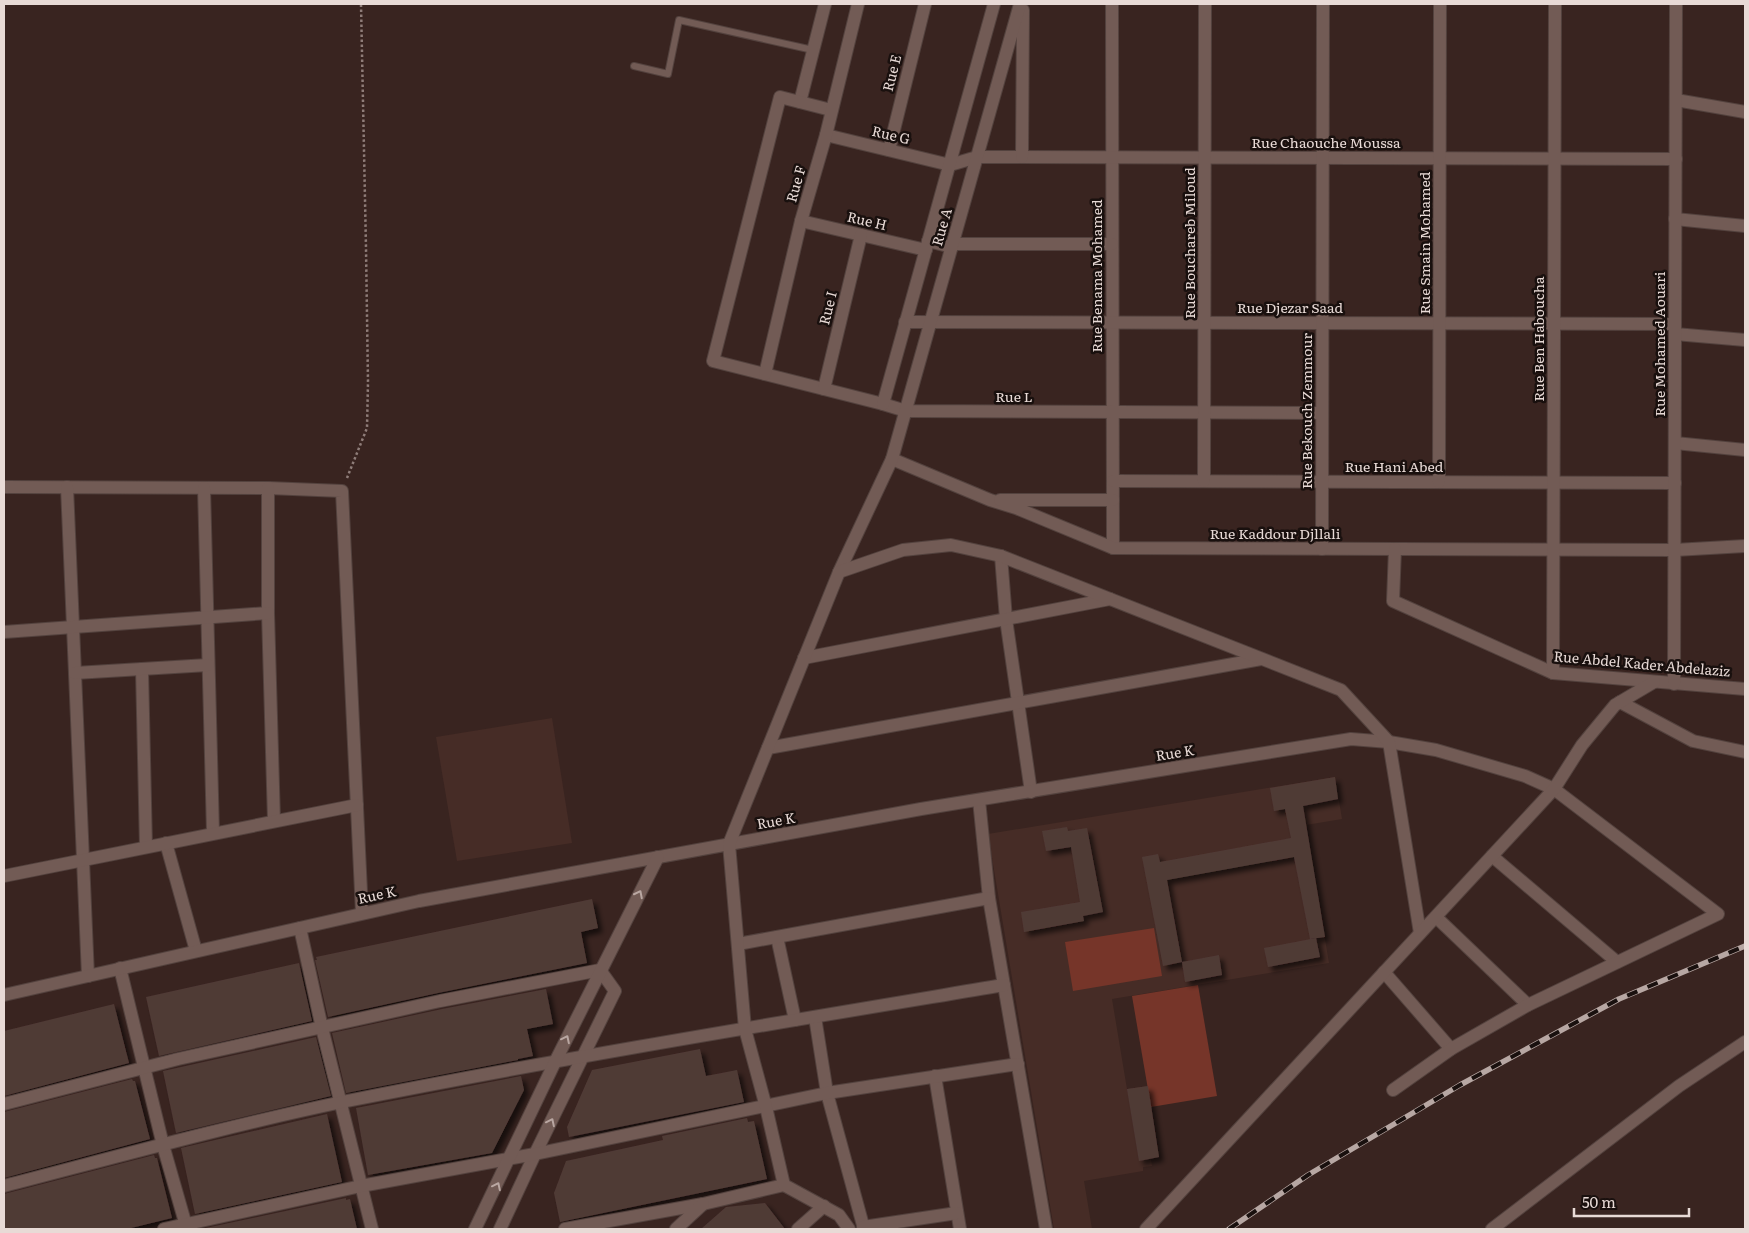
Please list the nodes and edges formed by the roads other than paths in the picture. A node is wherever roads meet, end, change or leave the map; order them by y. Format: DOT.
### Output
graph roads {
  1 [pos="825,4"];
  2 [pos="858,4"];
  3 [pos="925,4"];
  4 [pos="994,4"];
  5 [pos="1022,4"];
  6 [pos="1112,4"];
  7 [pos="1205,4"];
  8 [pos="1323,4"];
  9 [pos="1440,4"];
  10 [pos="1555,4"];
  11 [pos="1676,4"];
  12 [pos="813,50"];
  13 [pos="634,66"];
  14 [pos="1676,100"];
  15 [pos="800,102"];
  16 [pos="831,110"];
  17 [pos="1745,112"];
  18 [pos="826,135"];
  19 [pos="889,150"];
  20 [pos="977,157"];
  21 [pos="1022,157"];
  22 [pos="1112,158"];
  23 [pos="1205,158"];
  24 [pos="1323,158"];
  25 [pos="1440,158"];
  26 [pos="1555,159"];
  27 [pos="1676,159"];
  28 [pos="950,164"];
  29 [pos="1676,219"];
  30 [pos="801,221"];
  31 [pos="1745,226"];
  32 [pos="861,235"];
  33 [pos="1112,244"];
  34 [pos="927,246"];
  35 [pos="953,246"];
  36 [pos="905,322"];
  37 [pos="930,322"];
  38 [pos="1112,322"];
  39 [pos="1204,322"];
  40 [pos="1322,323"];
  41 [pos="1439,323"];
  42 [pos="1554,323"];
  43 [pos="1675,329"];
  44 [pos="1745,340"];
  45 [pos="765,374"];
  46 [pos="824,389"];
  47 [pos="883,404"];
  48 [pos="906,411"];
  49 [pos="1113,412"];
  50 [pos="1204,412"];
  51 [pos="1322,413"];
  52 [pos="1675,443"];
  53 [pos="1745,450"];
  54 [pos="892,459"];
  55 [pos="1113,481"];
  56 [pos="1204,482"];
  57 [pos="1322,482"];
  58 [pos="1439,482"];
  59 [pos="1554,482"];
  60 [pos="1675,483"];
  61 [pos="4,487"];
  62 [pos="67,487"];
  63 [pos="204,488"];
  64 [pos="268,488"];
  65 [pos="990,500"];
  66 [pos="1113,500"];
  67 [pos="1745,546"];
  68 [pos="1113,548"];
  69 [pos="1322,549"];
  70 [pos="1395,549"];
  71 [pos="1554,550"];
  72 [pos="1675,550"];
  73 [pos="1001,556"];
  74 [pos="839,572"];
  75 [pos="1110,599"];
  76 [pos="268,613"];
  77 [pos="206,617"];
  78 [pos="1006,619"];
  79 [pos="73,627"];
  80 [pos="4,632"];
  81 [pos="804,658"];
  82 [pos="1261,659"];
  83 [pos="208,666"];
  84 [pos="142,669"];
  85 [pos="75,673"];
  86 [pos="1554,673"];
  87 [pos="1654,682"];
  88 [pos="1674,684"];
  89 [pos="1745,689"];
  90 [pos="1019,702"];
  91 [pos="1620,702"];
  92 [pos="1388,742"];
  93 [pos="768,748"];
  94 [pos="1745,752"];
  95 [pos="1554,789"];
  96 [pos="1031,792"];
  97 [pos="979,800"];
  98 [pos="357,806"];
  99 [pos="274,821"];
  100 [pos="213,834"];
  101 [pos="166,843"];
  102 [pos="729,844"];
  103 [pos="146,847"];
  104 [pos="1492,856"];
  105 [pos="658,857"];
  106 [pos="83,860"];
  107 [pos="4,876"];
  108 [pos="989,898"];
  109 [pos="362,913"];
  110 [pos="1436,916"];
  111 [pos="300,928"];
  112 [pos="1420,933"];
  113 [pos="777,937"];
  114 [pos="738,944"];
  115 [pos="196,951"];
  116 [pos="1617,962"];
  117 [pos="120,968"];
  118 [pos="600,970"];
  119 [pos="1384,972"];
  120 [pos="88,976"];
  121 [pos="1004,985"];
  122 [pos="4,994"];
  123 [pos="1528,1005"];
  124 [pos="815,1017"];
  125 [pos="795,1020"];
  126 [pos="322,1028"];
  127 [pos="745,1029"];
  128 [pos="1745,1042"];
  129 [pos="1451,1049"];
  130 [pos="582,1057"];
  131 [pos="555,1062"];
  132 [pos="1018,1064"];
  133 [pos="143,1068"];
  134 [pos="935,1076"];
  135 [pos="1393,1090"];
  136 [pos="827,1093"];
  137 [pos="341,1103"];
  138 [pos="4,1104"];
  139 [pos="766,1107"];
  140 [pos="162,1144"];
  141 [pos="535,1154"];
  142 [pos="510,1158"];
  143 [pos="784,1185"];
  144 [pos="4,1186"];
  145 [pos="361,1186"];
  146 [pos="703,1204"];
  147 [pos="824,1206"];
  148 [pos="957,1213"];
  149 [pos="186,1227"];
  150 [pos="863,1228"];
  151 [pos="164,1229"];
  152 [pos="372,1229"];
  153 [pos="475,1229"];
  154 [pos="500,1229"];
  155 [pos="565,1229"];
  156 [pos="676,1229"];
  157 [pos="798,1229"];
  158 [pos="848,1229"];
  159 [pos="960,1229"];
  160 [pos="1046,1229"];
  161 [pos="1146,1229"];
  162 [pos="1492,1229"];
  1 -- 12 [label="street"];
  2 -- 16 [label="street, Rue F"];
  3 -- 19 [label="street, Rue E"];
  4 -- 28 [label="street"];
  5 -- 20 [label="street, Rue A"];
  5 -- 21 [label="street"];
  6 -- 22 [label="street, Rue Benama Mohamed"];
  7 -- 23 [label="street, Rue Bouchareb Miloud"];
  8 -- 24 [label="street, Rue Bekouch Zemmour"];
  9 -- 25 [label="street, Rue Smain Mohamed"];
  10 -- 26 [label="street, Rue Ben Haboucha"];
  11 -- 14 [label="street, Rue Mohamed Aouari"];
  12 -- 13 [label="lane"];
  12 -- 15 [label="street"];
  14 -- 17 [label="street"];
  14 -- 27 [label="street, Rue Mohamed Aouari"];
  15 -- 16 [label="street"];
  15 -- 45 [label="street, Rue L"];
  16 -- 18 [label="street, Rue F"];
  18 -- 19 [label="street, Rue G"];
  18 -- 30 [label="street, Rue F"];
  19 -- 28 [label="street, Rue G"];
  20 -- 21 [label="street, Rue Chaouche Moussa"];
  20 -- 28 [label="street, Rue Chaouche Moussa"];
  20 -- 35 [label="street, Rue A"];
  21 -- 22 [label="street, Rue Chaouche Moussa"];
  22 -- 23 [label="street, Rue Chaouche Moussa"];
  22 -- 33 [label="street, Rue Benama Mohamed"];
  23 -- 24 [label="street, Rue Chaouche Moussa"];
  23 -- 39 [label="street, Rue Bouchareb Miloud"];
  24 -- 25 [label="street, Rue Chaouche Moussa"];
  24 -- 40 [label="street, Rue Bekouch Zemmour"];
  25 -- 26 [label="street, Rue Chaouche Moussa"];
  25 -- 41 [label="street, Rue Smain Mohamed"];
  26 -- 27 [label="street, Rue Chaouche Moussa"];
  26 -- 42 [label="street, Rue Ben Haboucha"];
  27 -- 29 [label="street, Rue Mohamed Aouari"];
  28 -- 34 [label="street"];
  29 -- 31 [label="street"];
  29 -- 43 [label="street, Rue Mohamed Aouari"];
  30 -- 32 [label="street, Rue H"];
  30 -- 45 [label="street, Rue F"];
  32 -- 34 [label="street, Rue H"];
  32 -- 46 [label="street, Rue I"];
  33 -- 35 [label="street, Rue H"];
  33 -- 38 [label="street, Rue Benama Mohamed"];
  34 -- 35 [label="street, Rue H"];
  34 -- 36 [label="street"];
  35 -- 37 [label="street, Rue A"];
  36 -- 37 [label="street, Rue Djezar Saad"];
  36 -- 47 [label="street"];
  37 -- 38 [label="street, Rue Djezar Saad"];
  37 -- 48 [label="street, Rue A"];
  38 -- 39 [label="street, Rue Djezar Saad"];
  38 -- 49 [label="street, Rue Benama Mohamed"];
  39 -- 40 [label="street, Rue Djezar Saad"];
  39 -- 50 [label="street, Rue Bouchareb Miloud"];
  40 -- 41 [label="street, Rue Djezar Saad"];
  40 -- 51 [label="street, Rue Bekouch Zemmour"];
  41 -- 42 [label="street, Rue Djezar Saad"];
  41 -- 58 [label="street, Rue Smain Mohamed"];
  42 -- 43 [label="street, Rue Djezar Saad"];
  42 -- 59 [label="street, Rue Ben Haboucha"];
  43 -- 44 [label="street, Rue Djezar Saad"];
  43 -- 52 [label="street, Rue Mohamed Aouari"];
  45 -- 46 [label="street, Rue L"];
  46 -- 47 [label="street, Rue L"];
  47 -- 48 [label="street, Rue L"];
  48 -- 49 [label="street, Rue L"];
  48 -- 54 [label="street, Rue A"];
  49 -- 50 [label="street, Rue L"];
  49 -- 55 [label="street, Rue Benama Mohamed"];
  50 -- 51 [label="street, Rue L"];
  50 -- 56 [label="street, Rue Bouchareb Miloud"];
  51 -- 57 [label="street, Rue Bekouch Zemmour"];
  52 -- 53 [label="street"];
  52 -- 60 [label="street, Rue Mohamed Aouari"];
  54 -- 65 [label="street, Rue Kaddour Djllali"];
  54 -- 74 [label="street, Rue A"];
  55 -- 56 [label="street, Rue Hani Abed"];
  55 -- 66 [label="street, Rue Benama Mohamed"];
  56 -- 57 [label="street, Rue Hani Abed"];
  57 -- 58 [label="street, Rue Hani Abed"];
  57 -- 69 [label="street, Rue Bekouch Zemmour"];
  58 -- 59 [label="street, Rue Hani Abed"];
  59 -- 60 [label="street, Rue Hani Abed"];
  59 -- 71 [label="street, Rue Ben Haboucha"];
  60 -- 72 [label="street, Rue Mohamed Aouari"];
  61 -- 62 [label="street"];
  62 -- 63 [label="street"];
  62 -- 79 [label="street"];
  63 -- 64 [label="street"];
  63 -- 77 [label="street"];
  64 -- 76 [label="street"];
  64 -- 98 [label="street"];
  65 -- 66 [label="street"];
  65 -- 68 [label="street, Rue Kaddour Djllali"];
  66 -- 68 [label="street, Rue Benama Mohamed"];
  67 -- 72 [label="street, Rue Kaddour Djllali"];
  68 -- 69 [label="street, Rue Kaddour Djllali"];
  69 -- 70 [label="street, Rue Kaddour Djllali"];
  70 -- 71 [label="street, Rue Kaddour Djllali"];
  70 -- 86 [label="street, Rue Abdel Kader Abdelaziz"];
  71 -- 72 [label="street, Rue Kaddour Djllali"];
  71 -- 86 [label="street, Rue Ben Haboucha"];
  72 -- 88 [label="street, Rue Mohamed Aouari"];
  73 -- 74 [label="street"];
  73 -- 75 [label="street"];
  73 -- 78 [label="street"];
  74 -- 81 [label="street, Rue A"];
  75 -- 78 [label="street"];
  75 -- 82 [label="street"];
  76 -- 77 [label="street"];
  76 -- 99 [label="street"];
  77 -- 79 [label="street"];
  77 -- 83 [label="street"];
  78 -- 81 [label="street"];
  78 -- 90 [label="street"];
  79 -- 80 [label="street"];
  79 -- 85 [label="street"];
  81 -- 93 [label="street, Rue A"];
  82 -- 90 [label="street"];
  82 -- 92 [label="street"];
  83 -- 84 [label="street"];
  83 -- 100 [label="street"];
  84 -- 85 [label="street"];
  84 -- 103 [label="street"];
  85 -- 106 [label="street"];
  86 -- 87 [label="street, Rue Abdel Kader Abdelaziz"];
  87 -- 88 [label="street, Rue Abdel Kader Abdelaziz"];
  87 -- 91 [label="street"];
  88 -- 89 [label="street, Rue Abdel Kader Abdelaziz"];
  90 -- 93 [label="street"];
  90 -- 96 [label="street"];
  91 -- 94 [label="street"];
  91 -- 95 [label="street"];
  92 -- 95 [label="street, Rue K"];
  92 -- 96 [label="street, Rue K"];
  92 -- 112 [label="street"];
  93 -- 102 [label="street, Rue A"];
  95 -- 104 [label="street"];
  95 -- 116 [label="street, Rue K"];
  96 -- 97 [label="street, Rue K"];
  97 -- 102 [label="street, Rue K"];
  97 -- 108 [label="street"];
  98 -- 99 [label="street"];
  98 -- 109 [label="street"];
  99 -- 100 [label="street"];
  100 -- 101 [label="street"];
  101 -- 103 [label="street"];
  101 -- 115 [label="street"];
  102 -- 105 [label="street, Rue K"];
  102 -- 114 [label="street"];
  103 -- 106 [label="street"];
  104 -- 110 [label="street"];
  104 -- 116 [label="street"];
  105 -- 109 [label="street, Rue K"];
  118 -- 105 [label="street, one-way"];
  106 -- 107 [label="street"];
  106 -- 120 [label="street"];
  108 -- 113 [label="street"];
  108 -- 121 [label="street"];
  109 -- 111 [label="street, Rue K"];
  110 -- 112 [label="street"];
  110 -- 123 [label="street"];
  111 -- 115 [label="street, Rue K"];
  111 -- 126 [label="street"];
  112 -- 119 [label="street"];
  113 -- 114 [label="street"];
  113 -- 125 [label="street"];
  114 -- 127 [label="street"];
  115 -- 117 [label="street, Rue K"];
  116 -- 123 [label="street"];
  117 -- 120 [label="street, Rue K"];
  117 -- 133 [label="street"];
  118 -- 126 [label="street"];
  118 -- 130 [label="street"];
  131 -- 118 [label="street, one-way"];
  119 -- 129 [label="street"];
  119 -- 161 [label="street"];
  120 -- 122 [label="street, Rue K"];
  121 -- 124 [label="street"];
  121 -- 132 [label="street"];
  123 -- 129 [label="street"];
  124 -- 125 [label="street"];
  124 -- 136 [label="street"];
  125 -- 127 [label="street"];
  126 -- 133 [label="street"];
  126 -- 137 [label="street"];
  127 -- 130 [label="street"];
  127 -- 139 [label="street"];
  128 -- 162 [label="street"];
  129 -- 135 [label="street"];
  130 -- 131 [label="street"];
  141 -- 130 [label="street, one-way"];
  131 -- 137 [label="street"];
  131 -- 142 [label="street"];
  132 -- 134 [label="street"];
  132 -- 160 [label="street"];
  133 -- 138 [label="street"];
  133 -- 140 [label="street"];
  134 -- 136 [label="street"];
  134 -- 148 [label="street"];
  136 -- 139 [label="street"];
  136 -- 150 [label="street"];
  137 -- 140 [label="street"];
  137 -- 145 [label="street"];
  139 -- 141 [label="street"];
  139 -- 143 [label="street"];
  140 -- 144 [label="street"];
  140 -- 149 [label="street"];
  141 -- 142 [label="street"];
  141 -- 154 [label="street"];
  142 -- 145 [label="street"];
  153 -- 142 [label="street, one-way"];
  143 -- 146 [label="street"];
  143 -- 147 [label="street"];
  145 -- 149 [label="street"];
  145 -- 152 [label="street"];
  146 -- 155 [label="street"];
  146 -- 156 [label="street"];
  147 -- 157 [label="street"];
  147 -- 158 [label="street"];
  148 -- 150 [label="street"];
  148 -- 159 [label="street"];
  149 -- 151 [label="street"];
}
